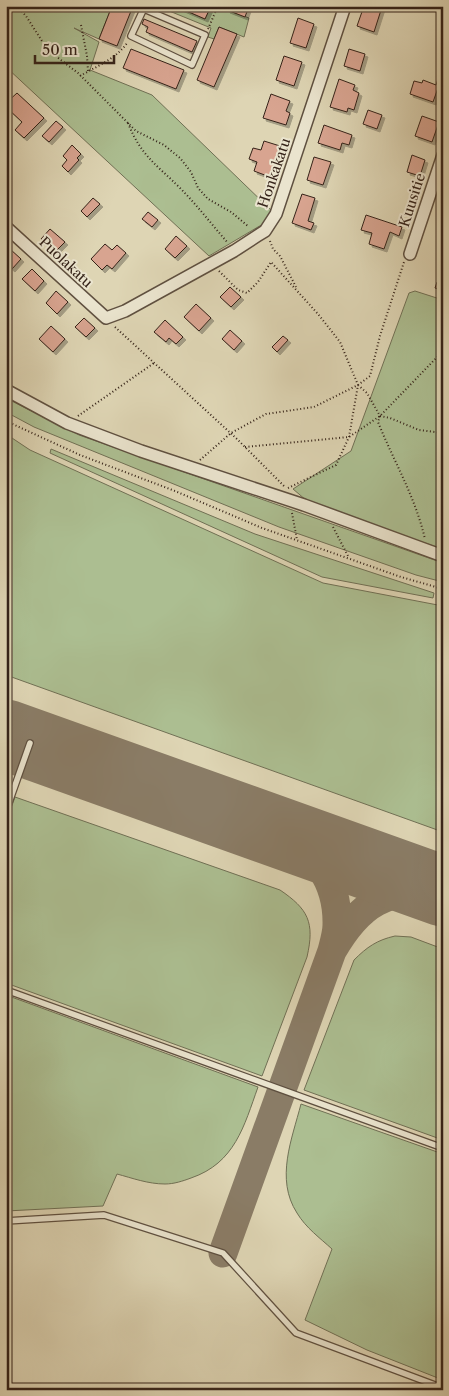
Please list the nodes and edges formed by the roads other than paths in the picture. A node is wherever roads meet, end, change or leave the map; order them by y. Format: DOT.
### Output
graph roads {
  1 [pos="345,6"];
  2 [pos="145,7"];
  3 [pos="443,155"];
  4 [pos="6,227"];
  5 [pos="410,254"];
  6 [pos="106,318"];
  7 [pos="6,390"];
  8 [pos="443,556"];
  9 [pos="30,743"];
  10 [pos="6,811"];
  11 [pos="6,990"];
  12 [pos="443,1148"];
  13 [pos="6,1221"];
  14 [pos="443,1388"];
  1 -- 6 [label="street, Honkakatu"];
  2 -- 2 [label="lane"];
  3 -- 5 [label="street, Kuusitie"];
  4 -- 6 [label="street, Puolakatu"];
  7 -- 8 [label="street"];
  9 -- 10 [label="lane"];
  11 -- 12 [label="lane"];
  13 -- 14 [label="lane"];
}
